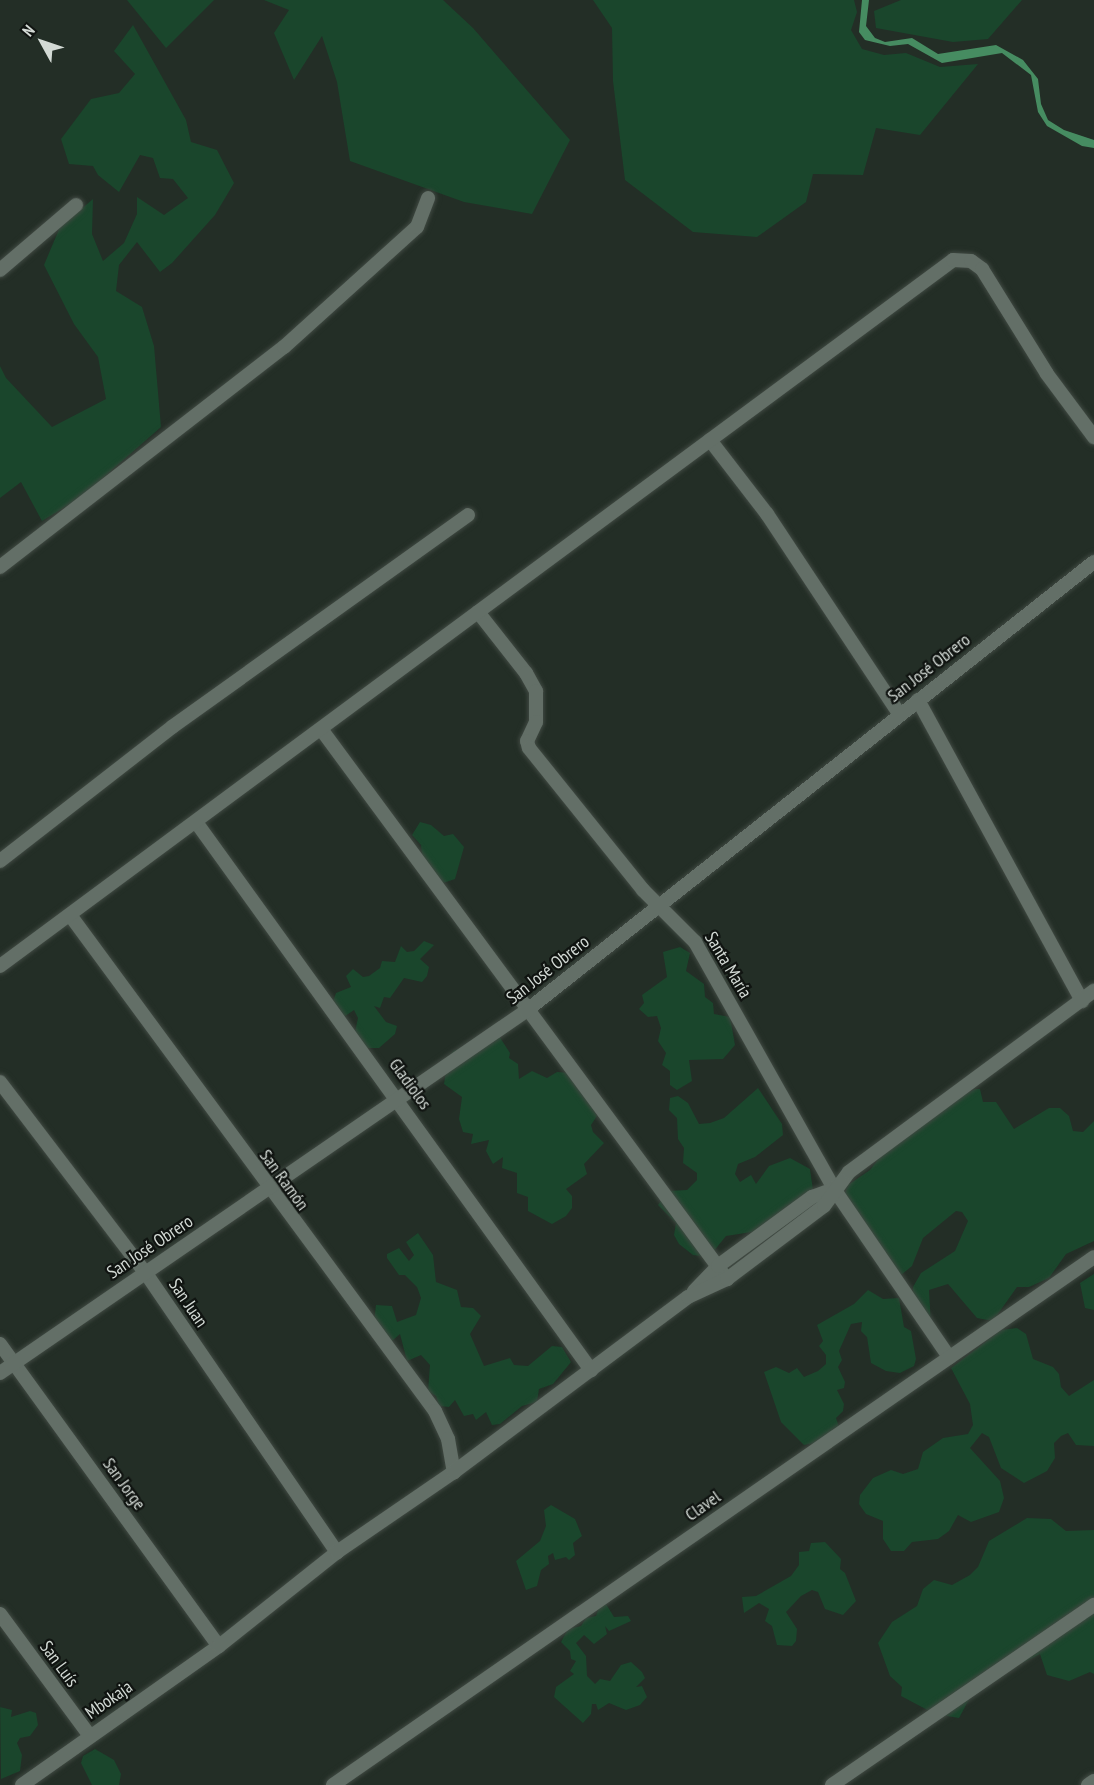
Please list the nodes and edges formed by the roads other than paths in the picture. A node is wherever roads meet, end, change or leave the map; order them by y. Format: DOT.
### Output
graph roads {
  1 [pos="428,198"];
  2 [pos="76,205"];
  3 [pos="0,270"];
  4 [pos="1094,437"];
  5 [pos="710,440"];
  6 [pos="468,515"];
  7 [pos="1094,562"];
  8 [pos="0,567"];
  9 [pos="478,612"];
  10 [pos="918,700"];
  11 [pos="900,715"];
  12 [pos="321,729"];
  13 [pos="196,822"];
  14 [pos="0,861"];
  15 [pos="660,903"];
  16 [pos="70,915"];
  17 [pos="0,966"];
  18 [pos="1094,992"];
  19 [pos="1082,1000"];
  20 [pos="526,1011"];
  21 [pos="0,1082"];
  22 [pos="398,1098"];
  23 [pos="268,1188"];
  24 [pos="834,1189"];
  25 [pos="1094,1257"];
  26 [pos="718,1266"];
  27 [pos="145,1272"];
  28 [pos="727,1279"];
  29 [pos="688,1297"];
  30 [pos="0,1344"];
  31 [pos="949,1357"];
  32 [pos="14,1363"];
  33 [pos="591,1370"];
  34 [pos="0,1373"];
  35 [pos="454,1472"];
  36 [pos="337,1552"];
  37 [pos="1094,1605"];
  38 [pos="0,1614"];
  39 [pos="219,1646"];
  40 [pos="90,1736"];
  41 [pos="1094,1781"];
  42 [pos="22,1785"];
  43 [pos="333,1785"];
  44 [pos="832,1785"];
  45 [pos="1088,1785"];
  1 -- 8 [label="street"];
  2 -- 3 [label="street"];
  4 -- 5 [label="street"];
  5 -- 9 [label="street"];
  5 -- 11 [label="street"];
  6 -- 14 [label="street"];
  7 -- 10 [label="street, San José Obrero"];
  9 -- 12 [label="street"];
  9 -- 15 [label="street, Santa María"];
  10 -- 11 [label="street, San José Obrero"];
  10 -- 19 [label="street"];
  11 -- 15 [label="street, San José Obrero"];
  12 -- 13 [label="street"];
  12 -- 20 [label="street"];
  13 -- 16 [label="street"];
  13 -- 22 [label="street, Gladiolos"];
  15 -- 20 [label="street, San José Obrero"];
  15 -- 24 [label="street, Santa María"];
  16 -- 17 [label="street"];
  16 -- 23 [label="street, San Ramón"];
  18 -- 19 [label="street"];
  19 -- 24 [label="street"];
  20 -- 22 [label="street, San José Obrero"];
  20 -- 26 [label="street"];
  21 -- 27 [label="street, San Juan"];
  22 -- 23 [label="street, San José Obrero"];
  22 -- 33 [label="street, Gladiolos"];
  23 -- 27 [label="street, San José Obrero"];
  23 -- 35 [label="street, San Ramón"];
  24 -- 26 [label="street"];
  24 -- 28 [label="street"];
  24 -- 31 [label="street, Santa María"];
  25 -- 31 [label="street, Clavel"];
  26 -- 28 [label="street"];
  26 -- 29 [label="street"];
  27 -- 32 [label="street, San José Obrero"];
  27 -- 36 [label="street, San Juan"];
  28 -- 29 [label="street"];
  29 -- 33 [label="street, Mbokaja"];
  30 -- 32 [label="street, San Jorge"];
  31 -- 43 [label="street, Clavel"];
  32 -- 34 [label="street, San José Obrero"];
  32 -- 39 [label="street, San Jorge"];
  33 -- 35 [label="street, Mbokaja"];
  35 -- 36 [label="street, Mbokaja"];
  36 -- 39 [label="street, Mbokaja"];
  37 -- 44 [label="street"];
  38 -- 40 [label="street, San Luís"];
  39 -- 40 [label="street, Mbokaja"];
  40 -- 42 [label="street, Mbokaja"];
  41 -- 45 [label="street"];
}
